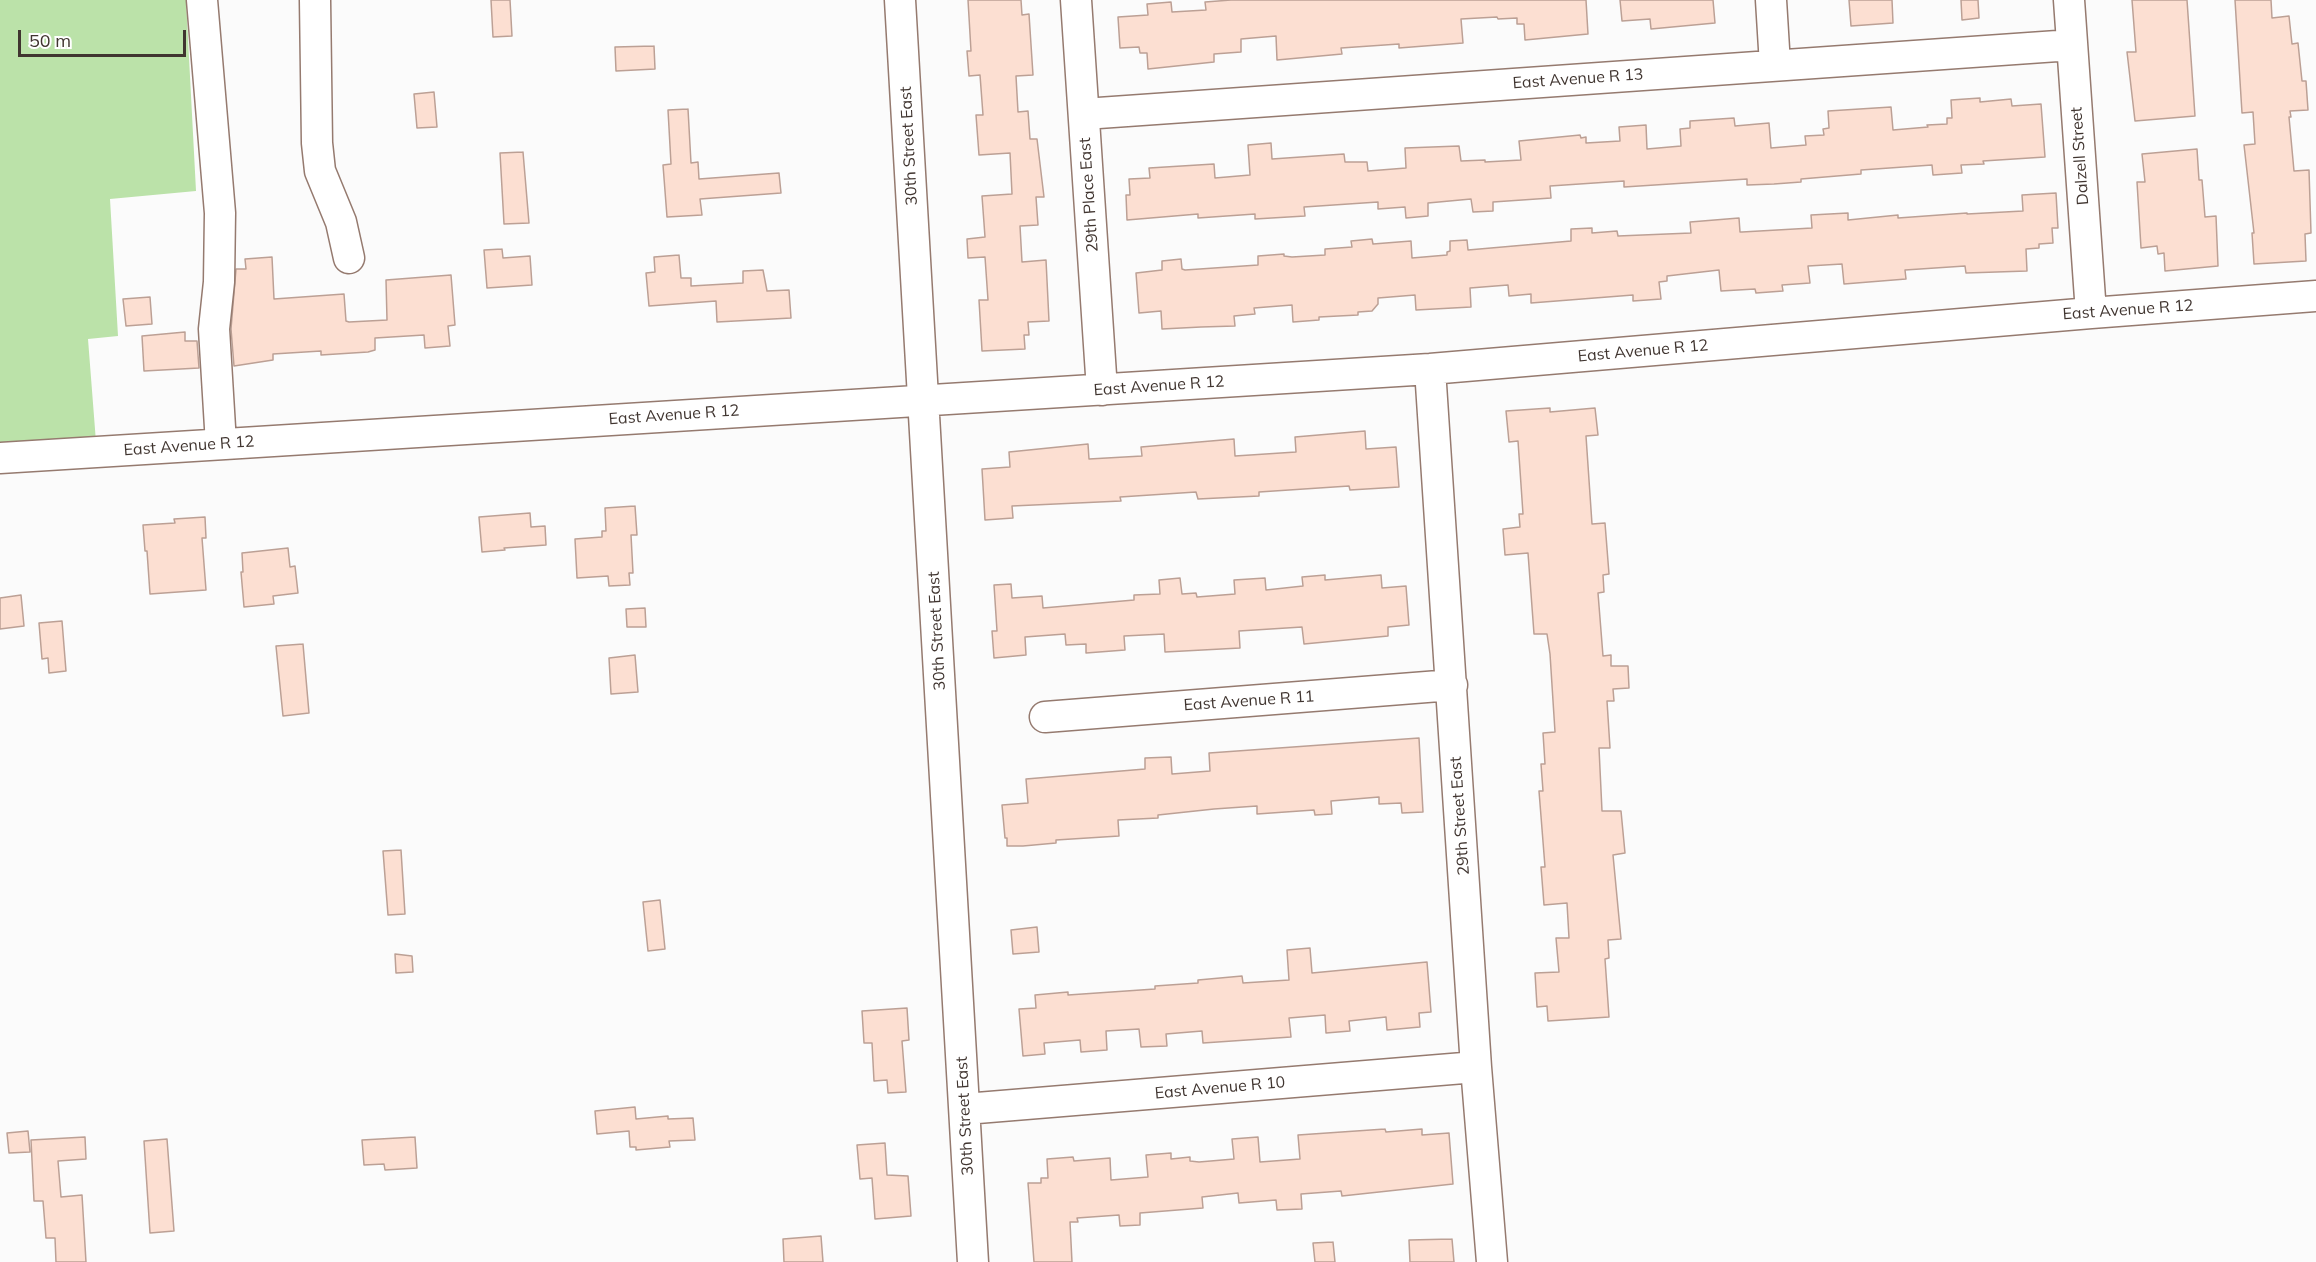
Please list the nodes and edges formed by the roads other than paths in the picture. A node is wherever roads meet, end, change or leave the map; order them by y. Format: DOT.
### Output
graph roads {
  1 [pos="202,0"];
  2 [pos="315,0"];
  3 [pos="900,0"];
  4 [pos="1076,0"];
  5 [pos="1771,0"];
  6 [pos="2068,0"];
  7 [pos="2072,45"];
  8 [pos="1775,65"];
  9 [pos="1084,114"];
  10 [pos="349,258"];
  11 [pos="2316,296"];
  12 [pos="2091,313"];
  13 [pos="1430,369"];
  14 [pos="1102,390"];
  15 [pos="924,400"];
  16 [pos="221,444"];
  17 [pos="0,458"];
  18 [pos="1452,685"];
  19 [pos="1045,717"];
  20 [pos="1476,1067"];
  21 [pos="965,1109"];
  22 [pos="972,1262"];
  23 [pos="1492,1262"];
  1 -- 16 [label="street"];
  2 -- 10 [label="street"];
  3 -- 15 [label="street, 30th Street East"];
  4 -- 9 [label="street, 29th Place East"];
  5 -- 8 [label="street"];
  6 -- 7 [label="street, Dalzell Street"];
  7 -- 8 [label="street, East Avenue R 13"];
  7 -- 12 [label="street, Dalzell Street"];
  8 -- 9 [label="street, East Avenue R 13"];
  9 -- 14 [label="street, 29th Place East"];
  11 -- 12 [label="street, East Avenue R 12"];
  12 -- 13 [label="street, East Avenue R 12"];
  13 -- 14 [label="street, East Avenue R 12"];
  13 -- 18 [label="street, 29th Street East"];
  14 -- 15 [label="street, East Avenue R 12"];
  15 -- 16 [label="street, East Avenue R 12"];
  15 -- 21 [label="street, 30th Street East"];
  16 -- 17 [label="street, East Avenue R 12"];
  18 -- 19 [label="street, East Avenue R 11"];
  18 -- 20 [label="street, 29th Street East"];
  20 -- 21 [label="street, East Avenue R 10"];
  20 -- 23 [label="street, 29th Street East"];
  21 -- 22 [label="street, 30th Street East"];
}
